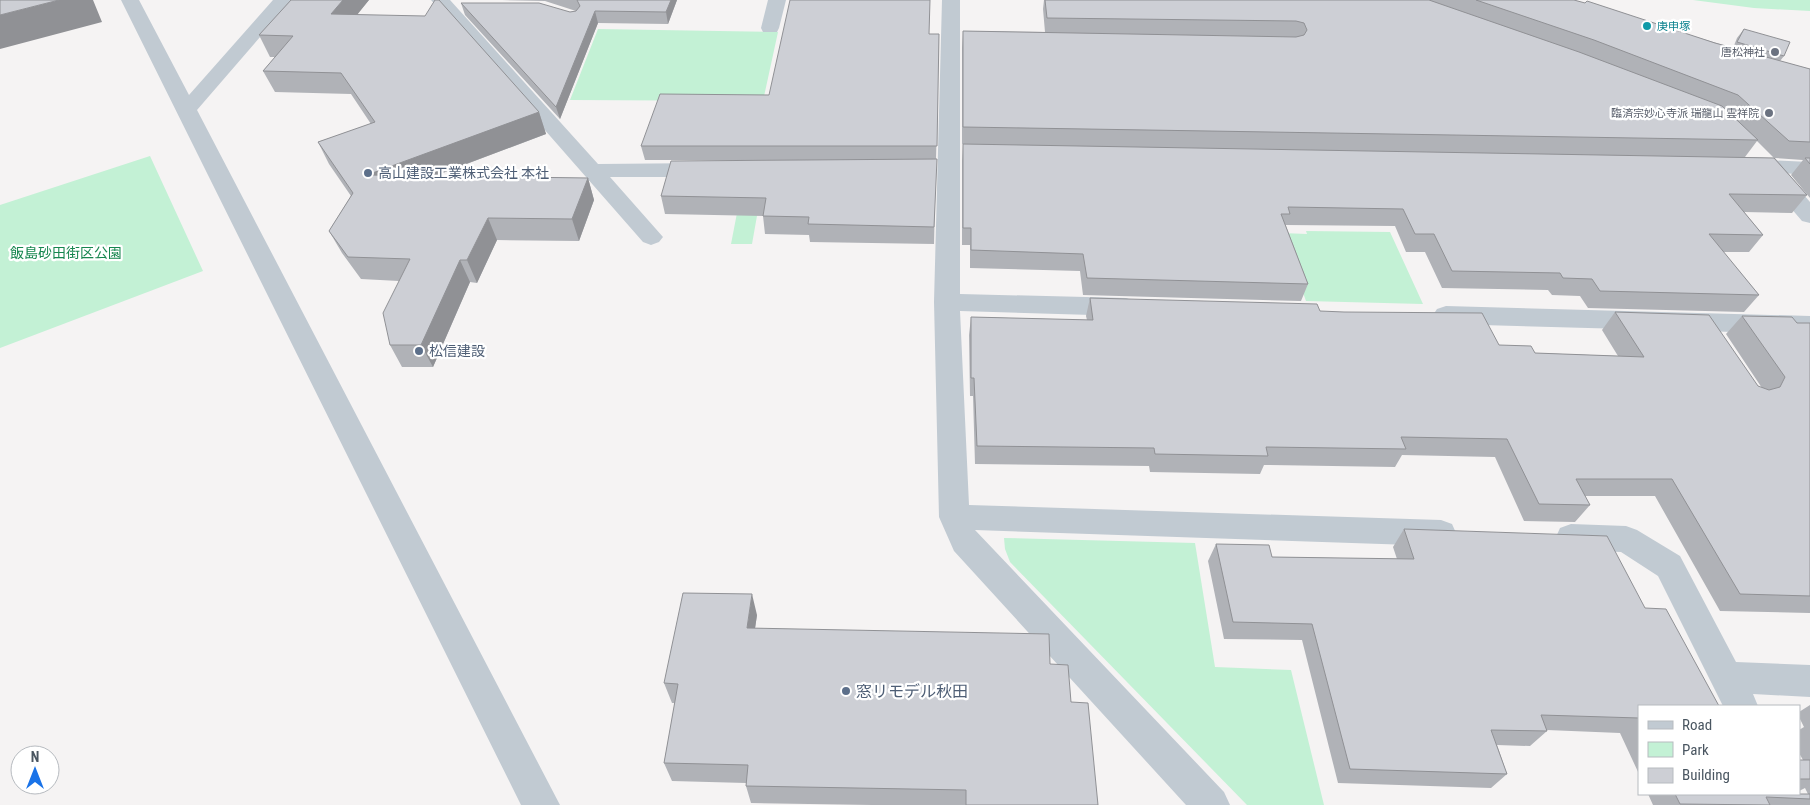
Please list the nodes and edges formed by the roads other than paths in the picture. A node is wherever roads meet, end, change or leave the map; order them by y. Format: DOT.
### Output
graph roads {
  1 [pos="130,0"];
  2 [pos="283,0"];
  3 [pos="777,0"];
  4 [pos="951,0"];
  5 [pos="451,5"];
  6 [pos="770,28"];
  7 [pos="187,109"];
  8 [pos="1746,145"];
  9 [pos="1728,166"];
  10 [pos="1768,166"];
  11 [pos="1810,169"];
  12 [pos="731,170"];
  13 [pos="592,171"];
  14 [pos="1810,216"];
  15 [pos="651,237"];
  16 [pos="948,302"];
  17 [pos="1146,307"];
  18 [pos="1424,315"];
  19 [pos="1702,322"];
  20 [pos="1810,325"];
  21 [pos="1719,347"];
  22 [pos="954,517"];
  23 [pos="1468,534"];
  24 [pos="1547,536"];
  25 [pos="1726,677"];
  26 [pos="1810,681"];
  27 [pos="1740,705"];
  28 [pos="541,805"];
  29 [pos="1211,805"];
  1 -- 7 [label="street"];
  2 -- 7 [label="street"];
  3 -- 6 [label="street"];
  4 -- 16 [label="street"];
  5 -- 13 [label="street"];
  7 -- 28 [label="street"];
  8 -- 10 [label="street"];
  9 -- 10 [label="street"];
  10 -- 11 [label="street"];
  10 -- 14 [label="street"];
  12 -- 13 [label="street"];
  13 -- 15 [label="street"];
  16 -- 17 [label="street"];
  16 -- 22 [label="street"];
  18 -- 19 [label="street"];
  19 -- 20 [label="street"];
  19 -- 21 [label="street"];
  22 -- 23 [label="street"];
  22 -- 29 [label="street"];
  24 -- 25 [label="street"];
  25 -- 26 [label="street"];
  25 -- 27 [label="street"];
}
